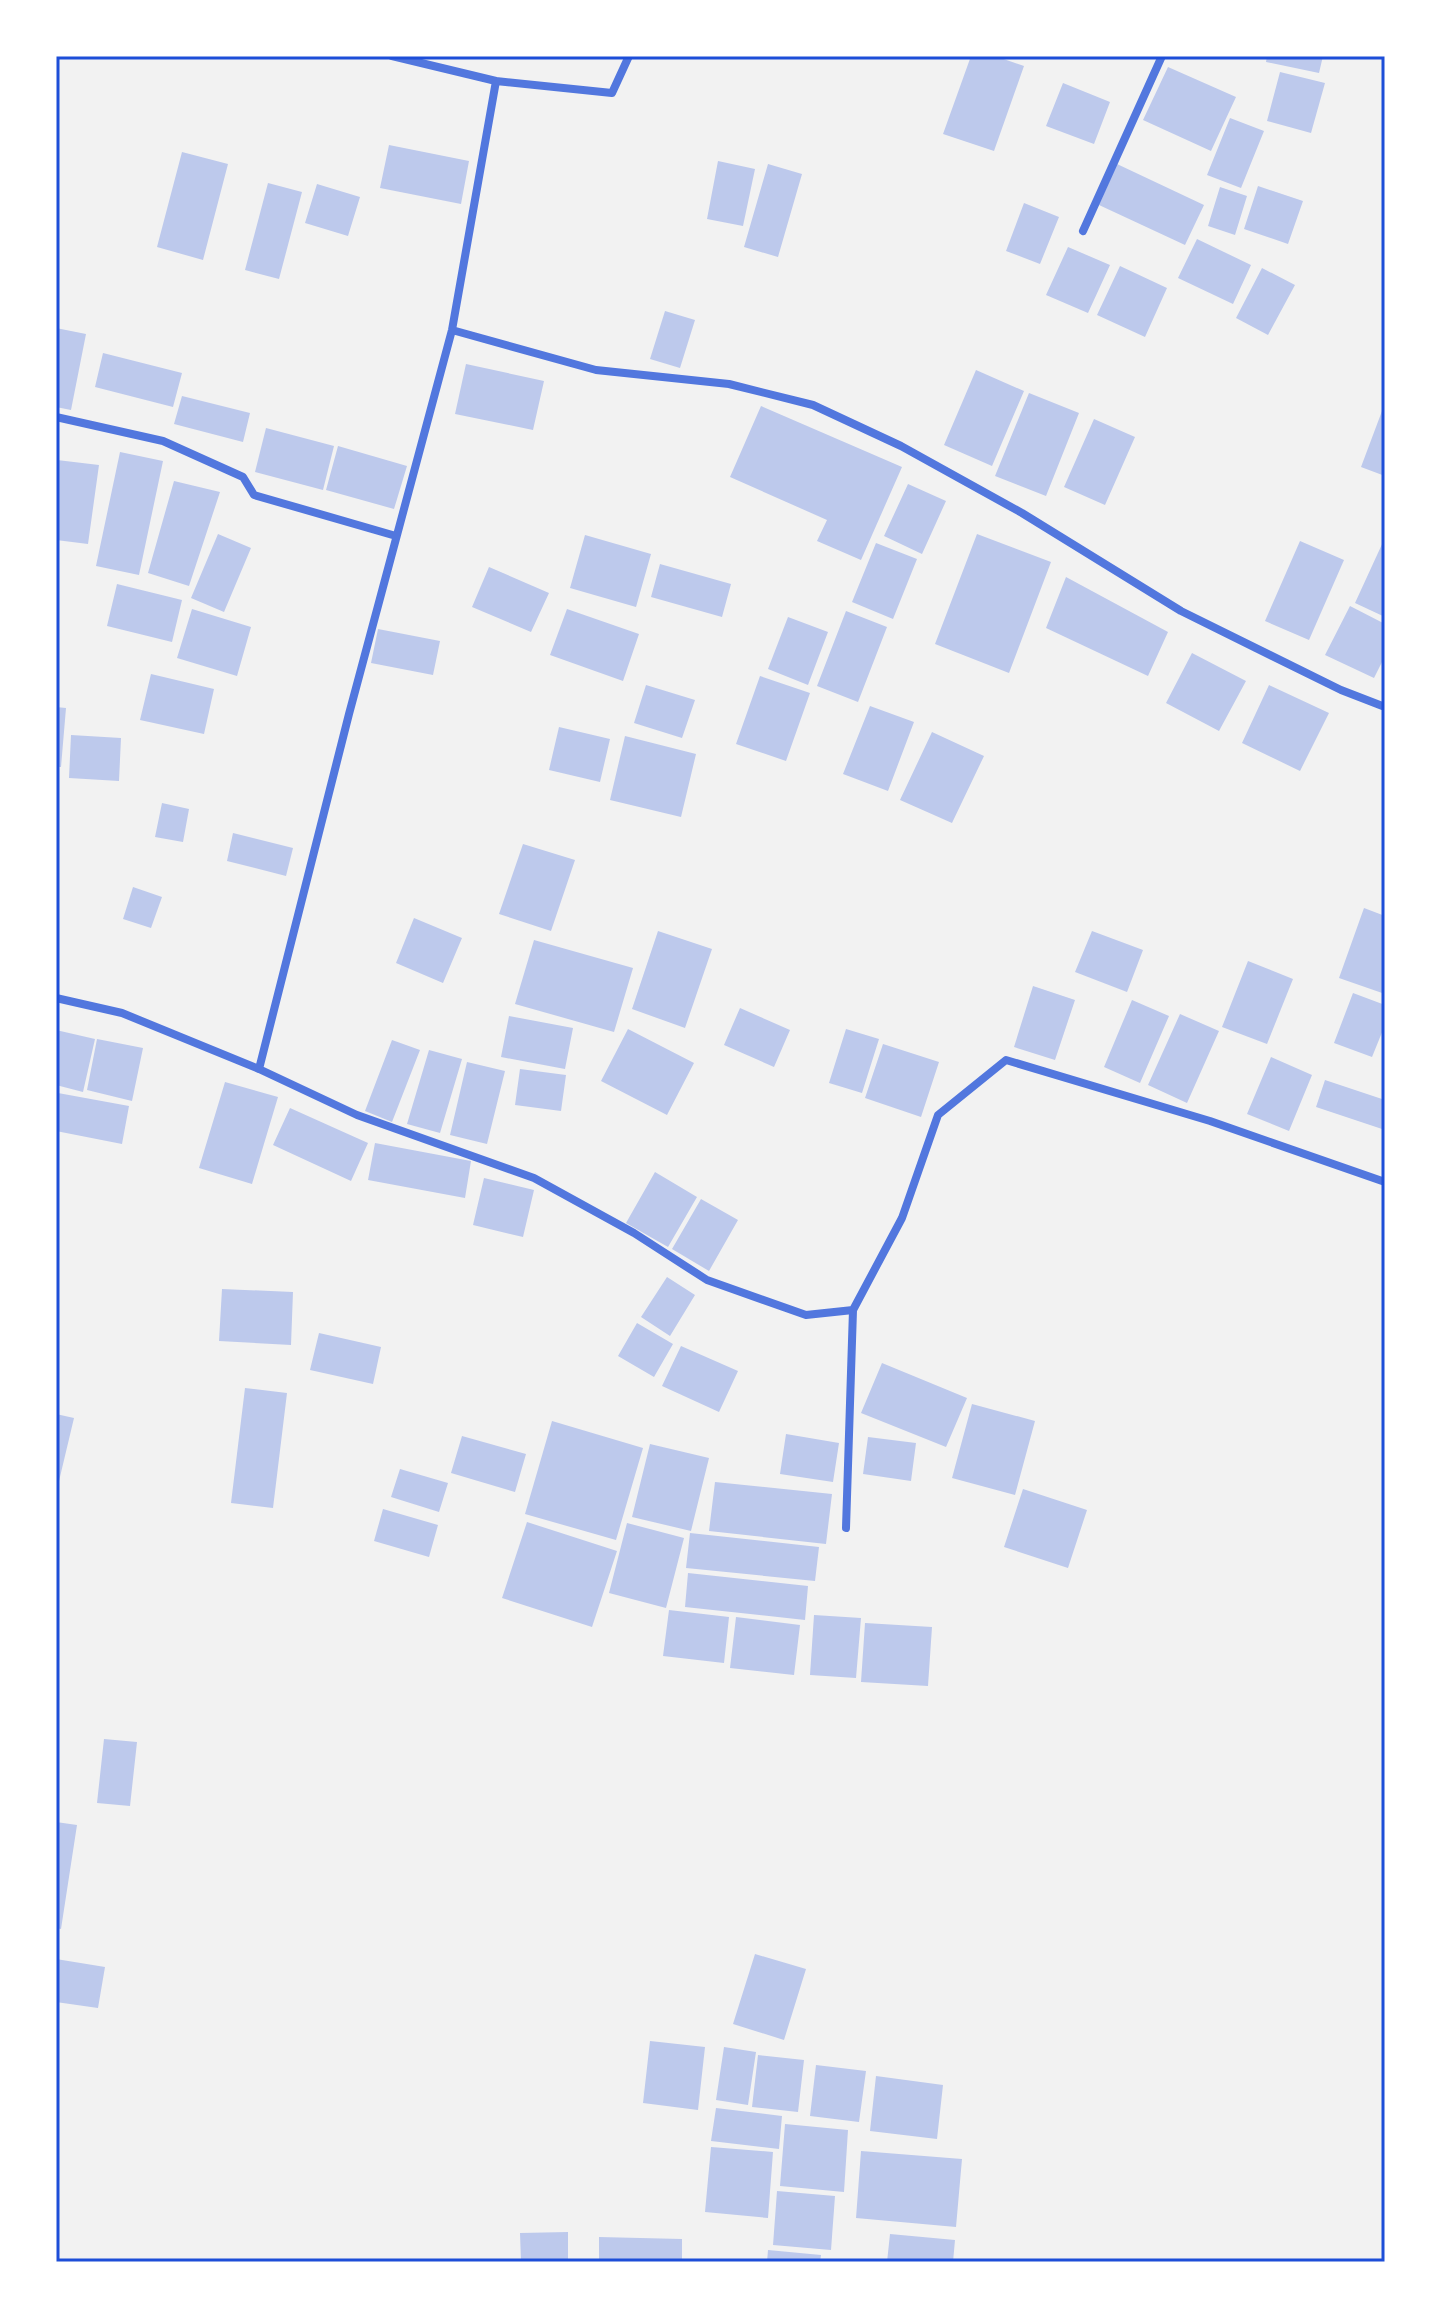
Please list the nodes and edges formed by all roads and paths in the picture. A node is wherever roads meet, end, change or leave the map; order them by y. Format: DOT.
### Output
graph roads {
  1 [pos="392,56"];
  2 [pos="629,56"];
  3 [pos="1162,56"];
  4 [pos="496,81"];
  5 [pos="1083,231"];
  6 [pos="452,330"];
  7 [pos="56,417"];
  8 [pos="396,536"];
  9 [pos="1385,707"];
  10 [pos="56,998"];
  11 [pos="259,1069"];
  12 [pos="1385,1182"];
  13 [pos="853,1310"];
  14 [pos="846,1528"];
  1 -- 4 [label="street"];
  2 -- 4 [label="street"];
  3 -- 5 [label="street"];
  4 -- 6 [label="street"];
  6 -- 8 [label="street"];
  6 -- 9 [label="street"];
  7 -- 8 [label="street"];
  8 -- 11 [label="street"];
  10 -- 11 [label="street"];
  11 -- 13 [label="street"];
  12 -- 13 [label="street"];
  13 -- 14 [label="street"];
}
